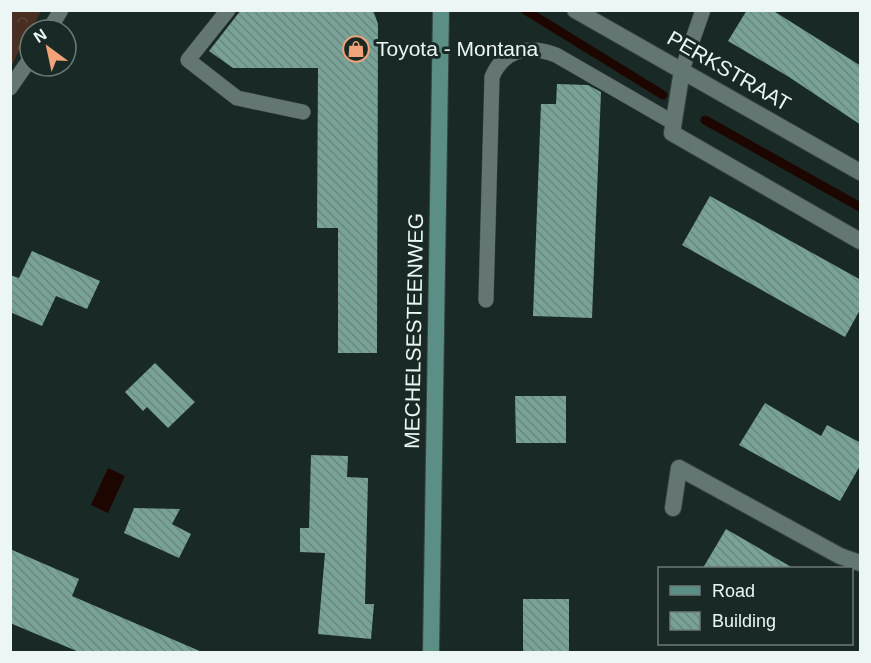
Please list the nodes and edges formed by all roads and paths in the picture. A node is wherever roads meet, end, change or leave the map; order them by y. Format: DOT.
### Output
graph roads {
  1 [pos="228,10"];
  2 [pos="441,10"];
  3 [pos="575,10"];
  4 [pos="704,10"];
  5 [pos="682,70"];
  6 [pos="303,112"];
  7 [pos="674,123"];
  8 [pos="861,172"];
  9 [pos="861,240"];
  10 [pos="486,300"];
  11 [pos="673,508"];
  12 [pos="861,563"];
  13 [pos="431,652"];
  1 -- 6 [label="lane"];
  2 -- 13 [label="main road, MECHELSESTEENWEG"];
  3 -- 5 [label="street, PERKSTRAAT"];
  4 -- 5 [label="lane"];
  5 -- 7 [label="street"];
  5 -- 8 [label="street, PERKSTRAAT"];
  7 -- 9 [label="street"];
  7 -- 10 [label="lane"];
  11 -- 12 [label="street"];
}
